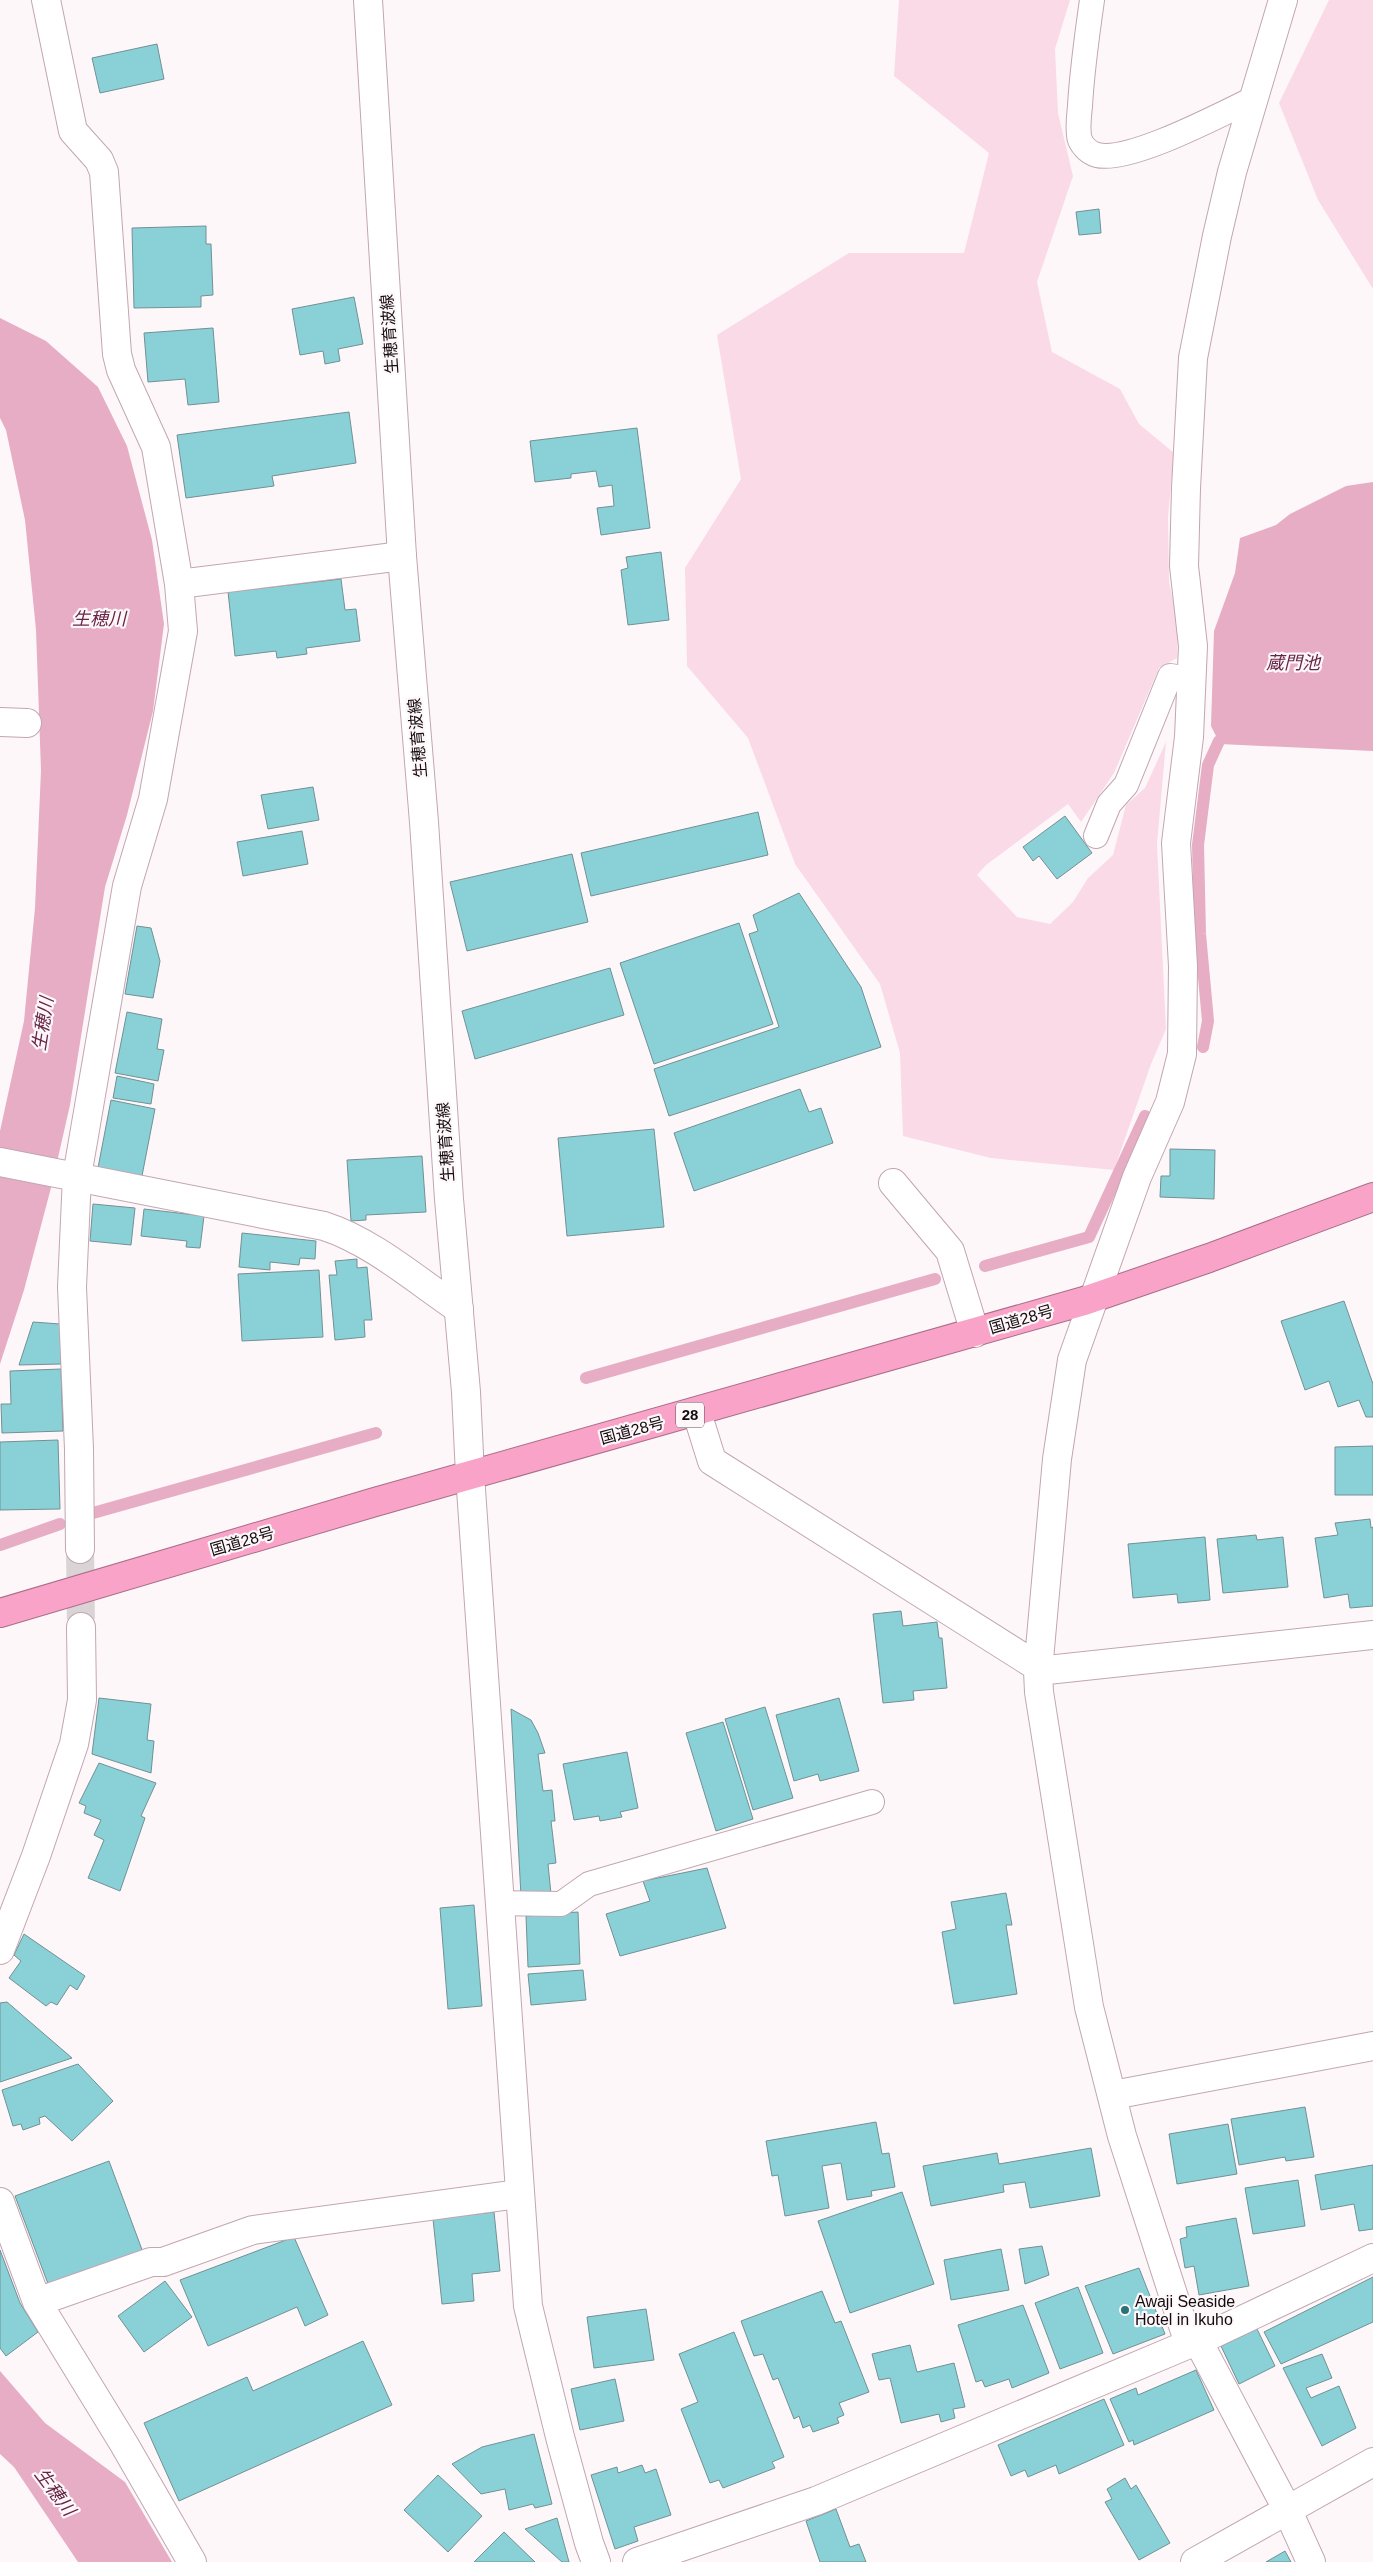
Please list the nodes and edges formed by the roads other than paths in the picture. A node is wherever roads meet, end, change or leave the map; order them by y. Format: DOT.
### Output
graph roads {
  1 [pos="46,0"];
  2 [pos="368,0"];
  3 [pos="1092,0"];
  4 [pos="1284,0"];
  5 [pos="1253,99"];
  6 [pos="402,556"];
  7 [pos="179,584"];
  8 [pos="1191,679"];
  9 [pos="0,722"];
  10 [pos="27,723"];
  11 [pos="1096,836"];
  12 [pos="0,1162"];
  13 [pos="68,1175"];
  14 [pos="893,1183"];
  15 [pos="1373,1197"];
  16 [pos="1092,1298"];
  17 [pos="459,1308"];
  18 [pos="975,1333"];
  19 [pos="697,1413"];
  20 [pos="470,1476"];
  21 [pos="80,1549"];
  22 [pos="0,1613"];
  23 [pos="81,1627"];
  24 [pos="1373,1635"];
  25 [pos="1038,1669"];
  26 [pos="872,1802"];
  27 [pos="499,1903"];
  28 [pos="0,1950"];
  29 [pos="1373,2046"];
  30 [pos="1113,2095"];
  31 [pos="518,2194"];
  32 [pos="0,2202"];
  33 [pos="1373,2258"];
  34 [pos="36,2302"];
  35 [pos="1193,2342"];
  36 [pos="1373,2462"];
  37 [pos="1287,2509"];
  38 [pos="192,2562"];
  39 [pos="596,2562"];
  40 [pos="637,2562"];
  41 [pos="1195,2562"];
  42 [pos="1311,2562"];
  1 -- 7 [label="street"];
  2 -- 6 [label="street, 生穂育波線"];
  3 -- 5 [label="lane"];
  4 -- 5 [label="street"];
  5 -- 8 [label="street"];
  6 -- 7 [label="street"];
  6 -- 17 [label="street, 生穂育波線"];
  7 -- 13 [label="street"];
  8 -- 11 [label="lane"];
  8 -- 16 [label="street"];
  9 -- 10 [label="street"];
  12 -- 13 [label="street"];
  13 -- 17 [label="street"];
  13 -- 21 [label="street"];
  14 -- 18 [label="street"];
  15 -- 16 [label="highway, 国道28号 / 28"];
  16 -- 18 [label="highway, 国道28号 / 28"];
  16 -- 25 [label="street"];
  17 -- 20 [label="street, 生穂育波線"];
  18 -- 19 [label="highway, 国道28号 / 28"];
  19 -- 20 [label="highway, 国道28号 / 28"];
  19 -- 25 [label="street"];
  20 -- 22 [label="highway, 国道28号 / 28"];
  20 -- 27 [label="street, 生穂育波線"];
  23 -- 28 [label="street"];
  24 -- 25 [label="street"];
  25 -- 30 [label="street"];
  26 -- 27 [label="lane"];
  27 -- 31 [label="street, 生穂育波線"];
  29 -- 30 [label="street"];
  30 -- 35 [label="street"];
  31 -- 34 [label="street"];
  31 -- 39 [label="street, 生穂育波線"];
  32 -- 34 [label="street"];
  33 -- 35 [label="street"];
  34 -- 38 [label="street"];
  35 -- 37 [label="street"];
  35 -- 40 [label="street"];
  36 -- 37 [label="street"];
  37 -- 41 [label="street"];
  37 -- 42 [label="street"];
}
